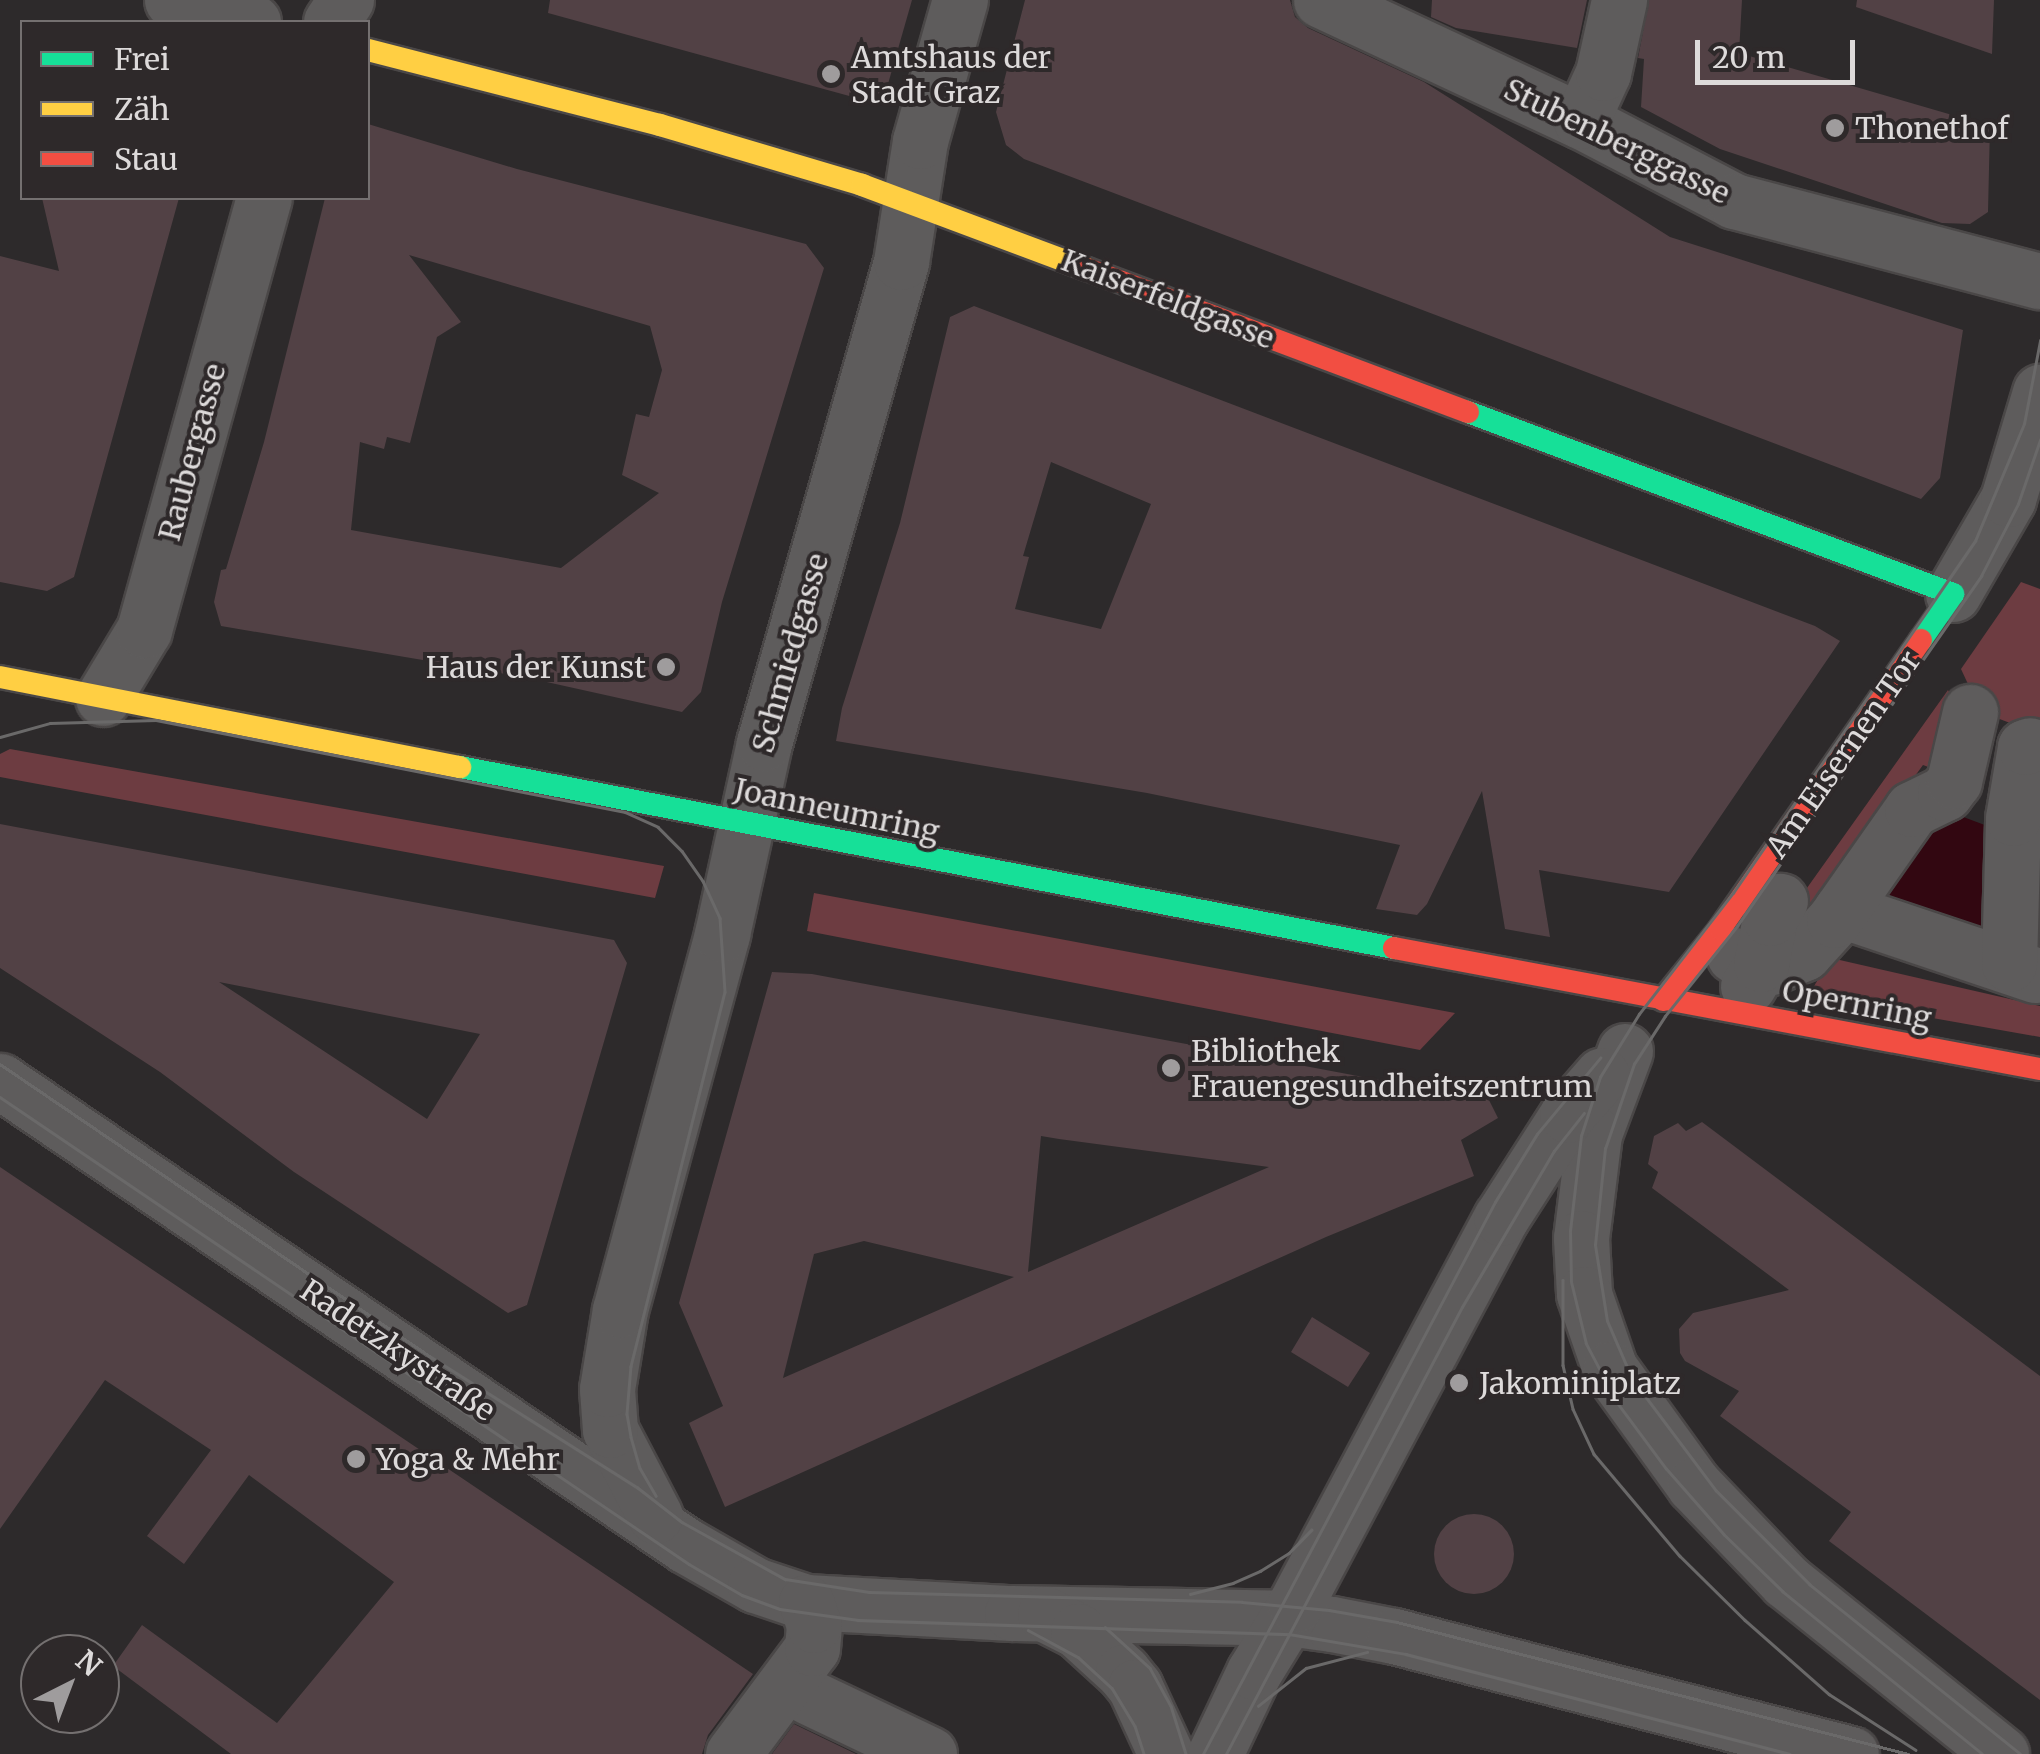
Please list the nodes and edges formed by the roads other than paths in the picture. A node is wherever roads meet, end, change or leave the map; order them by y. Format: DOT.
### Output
graph roads {
  1 [pos="172,0"];
  2 [pos="960,0"];
  3 [pos="1321,0"];
  4 [pos="1619,0"];
  5 [pos="246,20"];
  6 [pos="370,51"];
  7 [pos="1581,121"];
  8 [pos="263,200"];
  9 [pos="910,202"];
  10 [pos="2040,282"];
  11 [pos="2040,392"];
  12 [pos="1954,594"];
  13 [pos="0,678"];
  14 [pos="103,698"];
  15 [pos="1945,793"];
  16 [pos="2012,818"];
  17 [pos="745,821"];
  18 [pos="1780,900"];
  19 [pos="1841,910"];
  20 [pos="1663,1000"];
  21 [pos="2040,1069"];
  22 [pos="0,1081"];
  23 [pos="664,1531"];
  24 [pos="806,1602"];
  25 [pos="1045,1614"];
  26 [pos="1184,1617"];
  27 [pos="1288,1618"];
  28 [pos="1254,1672"];
  29 [pos="809,1697"];
  30 [pos="732,1754"];
  31 [pos="929,1754"];
  32 [pos="1166,1754"];
  33 [pos="1215,1754"];
  34 [pos="1851,1754"];
  35 [pos="2001,1754"];
  1 -- 5 [label="street"];
  2 -- 9 [label="street, Schmiedgasse"];
  3 -- 7 [label="street, Stubenberggasse"];
  4 -- 7 [label="street"];
  6 -- 9 [label="street, Kaiserfeldgasse"];
  7 -- 10 [label="street, Stubenberggasse"];
  8 -- 14 [label="street, Raubergasse"];
  9 -- 12 [label="street, Kaiserfeldgasse"];
  9 -- 17 [label="street, Schmiedgasse"];
  11 -- 12 [label="street, Am Eisernen Tor"];
  12 -- 20 [label="street, Am Eisernen Tor"];
  13 -- 14 [label="street, Joanneumring"];
  14 -- 17 [label="street, Joanneumring"];
  15 -- 16 [label="street"];
  15 -- 16 [label="street"];
  15 -- 19 [label="street, Am Eisernen Tor"];
  16 -- 19 [label="street"];
  17 -- 20 [label="street, Joanneumring"];
  17 -- 23 [label="street, Schmiedgasse"];
  18 -- 19 [label="street, Am Eisernen Tor"];
  20 -- 21 [label="street, Opernring"];
  22 -- 23 [label="street, Radetzkystraße"];
  23 -- 24 [label="street, Radetzkystraße"];
  24 -- 25 [label="street"];
  24 -- 30 [label="street"];
  25 -- 26 [label="street"];
  25 -- 32 [label="street"];
  26 -- 27 [label="street"];
  26 -- 28 [label="street"];
  27 -- 28 [label="street"];
  27 -- 34 [label="street"];
  27 -- 35 [label="street"];
  28 -- 33 [label="street"];
  29 -- 31 [label="street"];
}
